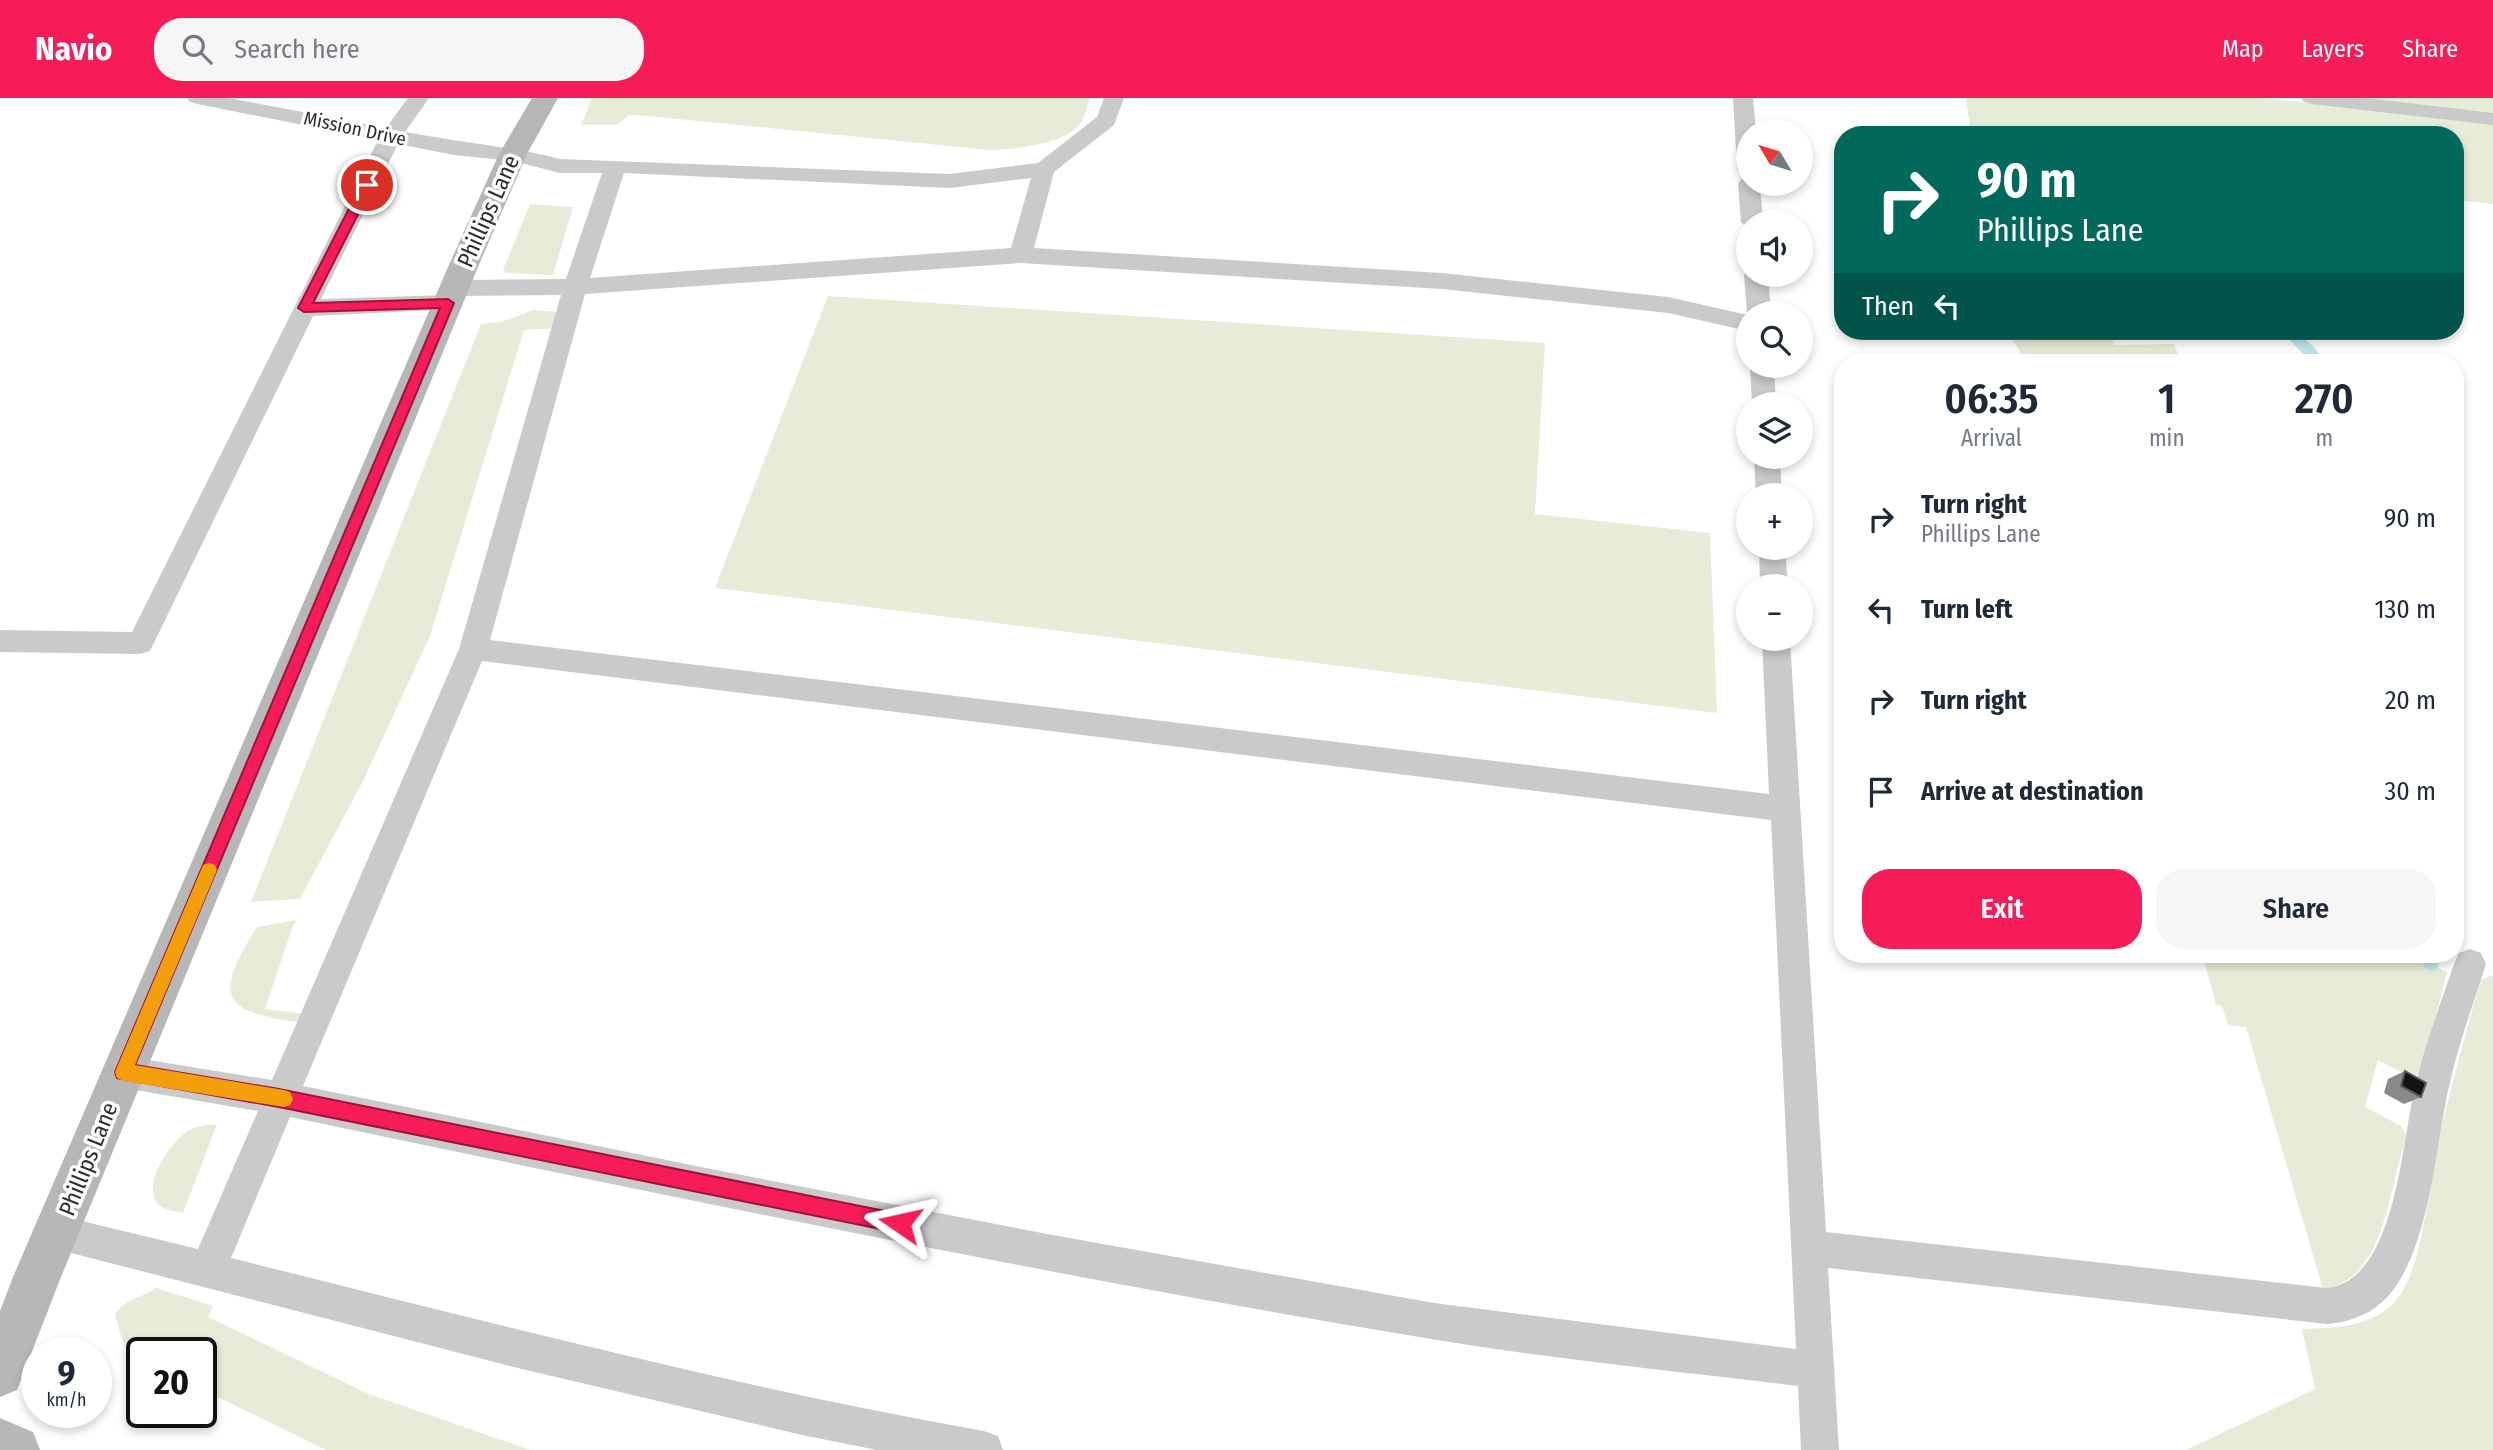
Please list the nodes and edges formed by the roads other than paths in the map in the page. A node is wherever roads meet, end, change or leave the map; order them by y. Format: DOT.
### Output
graph roads {
  1 [pos="197,98"];
  2 [pos="419,98"];
  3 [pos="545,98"];
  4 [pos="1114,98"];
  5 [pos="1743,98"];
  6 [pos="2311,98"];
  7 [pos="1744,119"];
  8 [pos="2493,119"];
  9 [pos="391,136"];
  10 [pos="513,154"];
  11 [pos="615,166"];
  12 [pos="1044,169"];
  13 [pos="1021,256"];
  14 [pos="575,287"];
  15 [pos="451,295"];
  16 [pos="304,308"];
  17 [pos="1736,320"];
  18 [pos="0,641"];
  19 [pos="473,649"];
  20 [pos="1777,651"];
  21 [pos="1785,809"];
  22 [pos="2470,964"];
  23 [pos="124,1072"];
  24 [pos="279,1098"];
  25 [pos="57,1233"];
  26 [pos="1808,1248"];
  27 [pos="207,1271"];
  28 [pos="1816,1370"];
  29 [pos="0,1373"];
  30 [pos="0,1443"];
  31 [pos="15,1450"];
  32 [pos="984,1450"];
  33 [pos="1820,1450"];
  1 -- 9 [label="lane, Mission Drive"];
  2 -- 9 [label="lane"];
  3 -- 10 [label="main road, Phillips Lane"];
  4 -- 12 [label="lane"];
  5 -- 7 [label="lane"];
  6 -- 8 [label="lane"];
  9 -- 10 [label="lane, Mission Drive"];
  9 -- 16 [label="lane"];
  10 -- 11 [label="lane, Mission Drive"];
  10 -- 15 [label="main road, Phillips Lane"];
  11 -- 12 [label="lane, Mission Drive"];
  11 -- 14 [label="lane"];
  12 -- 13 [label="lane"];
  13 -- 14 [label="lane"];
  13 -- 17 [label="lane"];
  14 -- 15 [label="lane"];
  14 -- 19 [label="lane"];
  15 -- 16 [label="lane"];
  15 -- 23 [label="main road, Phillips Lane"];
  16 -- 18 [label="lane"];
  19 -- 21 [label="lane"];
  19 -- 24 [label="lane"];
  20 -- 21 [label="lane"];
  21 -- 26 [label="lane"];
  22 -- 26 [label="lane"];
  23 -- 24 [label="lane"];
  23 -- 25 [label="main road, Phillips Lane"];
  24 -- 27 [label="lane"];
  24 -- 28 [label="lane"];
  25 -- 27 [label="lane"];
  25 -- 29 [label="main road, Phillips Lane"];
  26 -- 28 [label="lane"];
  27 -- 32 [label="lane"];
  28 -- 33 [label="lane"];
  30 -- 31 [label="main road"];
}
